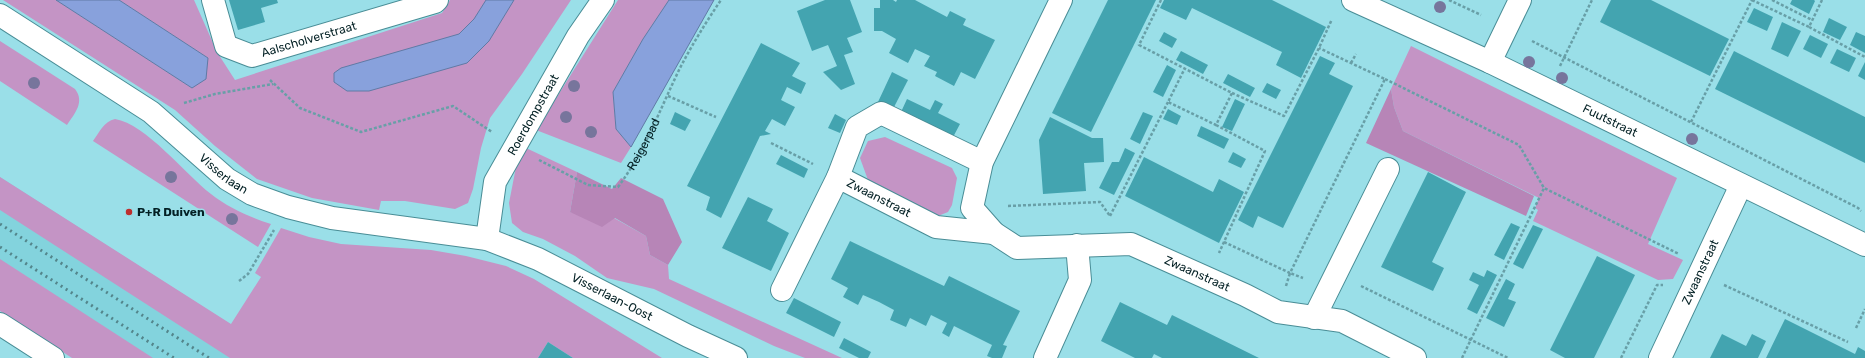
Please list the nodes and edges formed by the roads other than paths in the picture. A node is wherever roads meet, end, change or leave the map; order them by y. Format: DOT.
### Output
graph roads {
  1 [pos="213,0"];
  2 [pos="437,0"];
  3 [pos="603,0"];
  4 [pos="1060,0"];
  5 [pos="1352,0"];
  6 [pos="1520,0"];
  7 [pos="0,15"];
  8 [pos="1490,62"];
  9 [pos="982,162"];
  10 [pos="1388,169"];
  11 [pos="838,177"];
  12 [pos="1741,185"];
  13 [pos="994,233"];
  14 [pos="487,238"];
  15 [pos="1077,245"];
  16 [pos="1865,245"];
  17 [pos="782,290"];
  18 [pos="1314,318"];
  19 [pos="0,324"];
  20 [pos="53,358"];
  21 [pos="736,358"];
  22 [pos="1045,358"];
  23 [pos="1415,358"];
  24 [pos="1660,358"];
  1 -- 2 [label="street, Aalscholverstraat"];
  3 -- 14 [label="street, Roerdompstraat"];
  4 -- 9 [label="street"];
  5 -- 8 [label="street, Fuutstraat"];
  6 -- 8 [label="street"];
  7 -- 14 [label="street, Visserlaan"];
  8 -- 12 [label="street, Fuutstraat"];
  9 -- 11 [label="street"];
  9 -- 13 [label="street, Zwaanstraat"];
  10 -- 18 [label="street"];
  11 -- 13 [label="street, Zwaanstraat"];
  11 -- 17 [label="street, Zwaanstraat"];
  12 -- 16 [label="street, Fuutstraat"];
  12 -- 24 [label="street, Zwaanstraat"];
  13 -- 15 [label="street, Zwaanstraat"];
  14 -- 21 [label="street, Visserlaan-Oost"];
  15 -- 18 [label="street, Zwaanstraat"];
  15 -- 22 [label="street"];
  18 -- 23 [label="street, Zwaanstraat"];
  19 -- 20 [label="street"];
}
